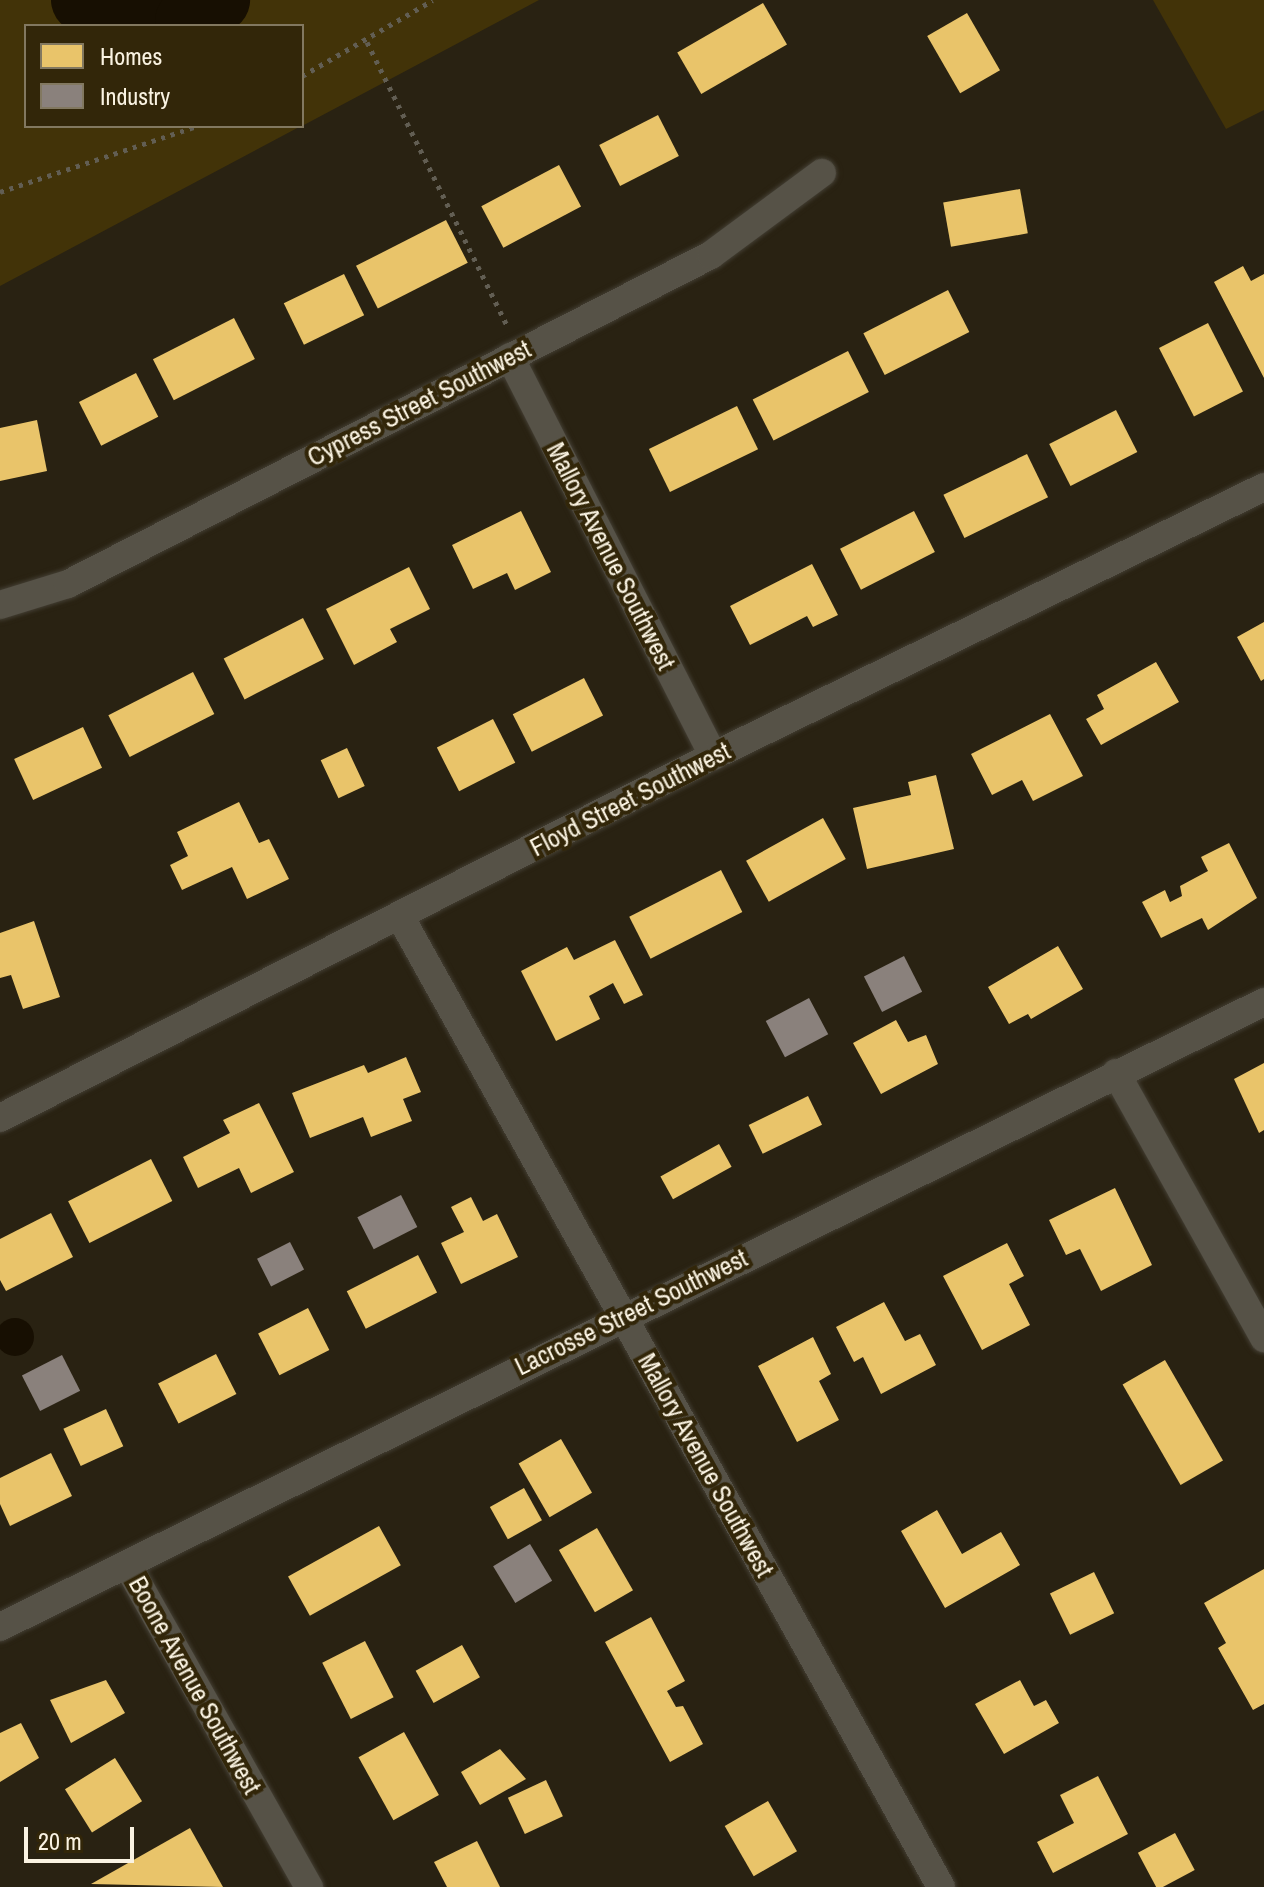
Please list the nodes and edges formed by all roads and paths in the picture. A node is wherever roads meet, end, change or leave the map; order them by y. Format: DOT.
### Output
graph roads {
  1 [pos="433,0"];
  2 [pos="367,42"];
  3 [pos="304,75"];
  4 [pos="191,128"];
  5 [pos="822,173"];
  6 [pos="0,192"];
  7 [pos="515,354"];
  8 [pos="1264,487"];
  9 [pos="0,605"];
  10 [pos="713,756"];
  11 [pos="401,918"];
  12 [pos="1264,1002"];
  13 [pos="1116,1073"];
  14 [pos="0,1118"];
  15 [pos="622,1315"];
  16 [pos="1264,1338"];
  17 [pos="128,1566"];
  18 [pos="0,1627"];
  19 [pos="309,1887"];
  20 [pos="941,1887"];
  1 -- 2 [label="path"];
  2 -- 3 [label="path"];
  2 -- 7 [label="path"];
  4 -- 6 [label="path"];
  5 -- 7 [label="street, Cypress Street Southwest"];
  7 -- 9 [label="street, Cypress Street Southwest"];
  7 -- 10 [label="street, Mallory Avenue Southwest"];
  8 -- 10 [label="street, Floyd Street Southwest"];
  10 -- 11 [label="street, Floyd Street Southwest"];
  11 -- 14 [label="street, Floyd Street Southwest"];
  11 -- 15 [label="street, Mallory Avenue Southwest"];
  12 -- 13 [label="street, Lacrosse Street Southwest"];
  13 -- 15 [label="street, Lacrosse Street Southwest"];
  13 -- 16 [label="street"];
  15 -- 17 [label="street, Lacrosse Street Southwest"];
  15 -- 20 [label="street, Mallory Avenue Southwest"];
  17 -- 18 [label="street, Lacrosse Street Southwest"];
  17 -- 19 [label="street, Boone Avenue Southwest"];
}
